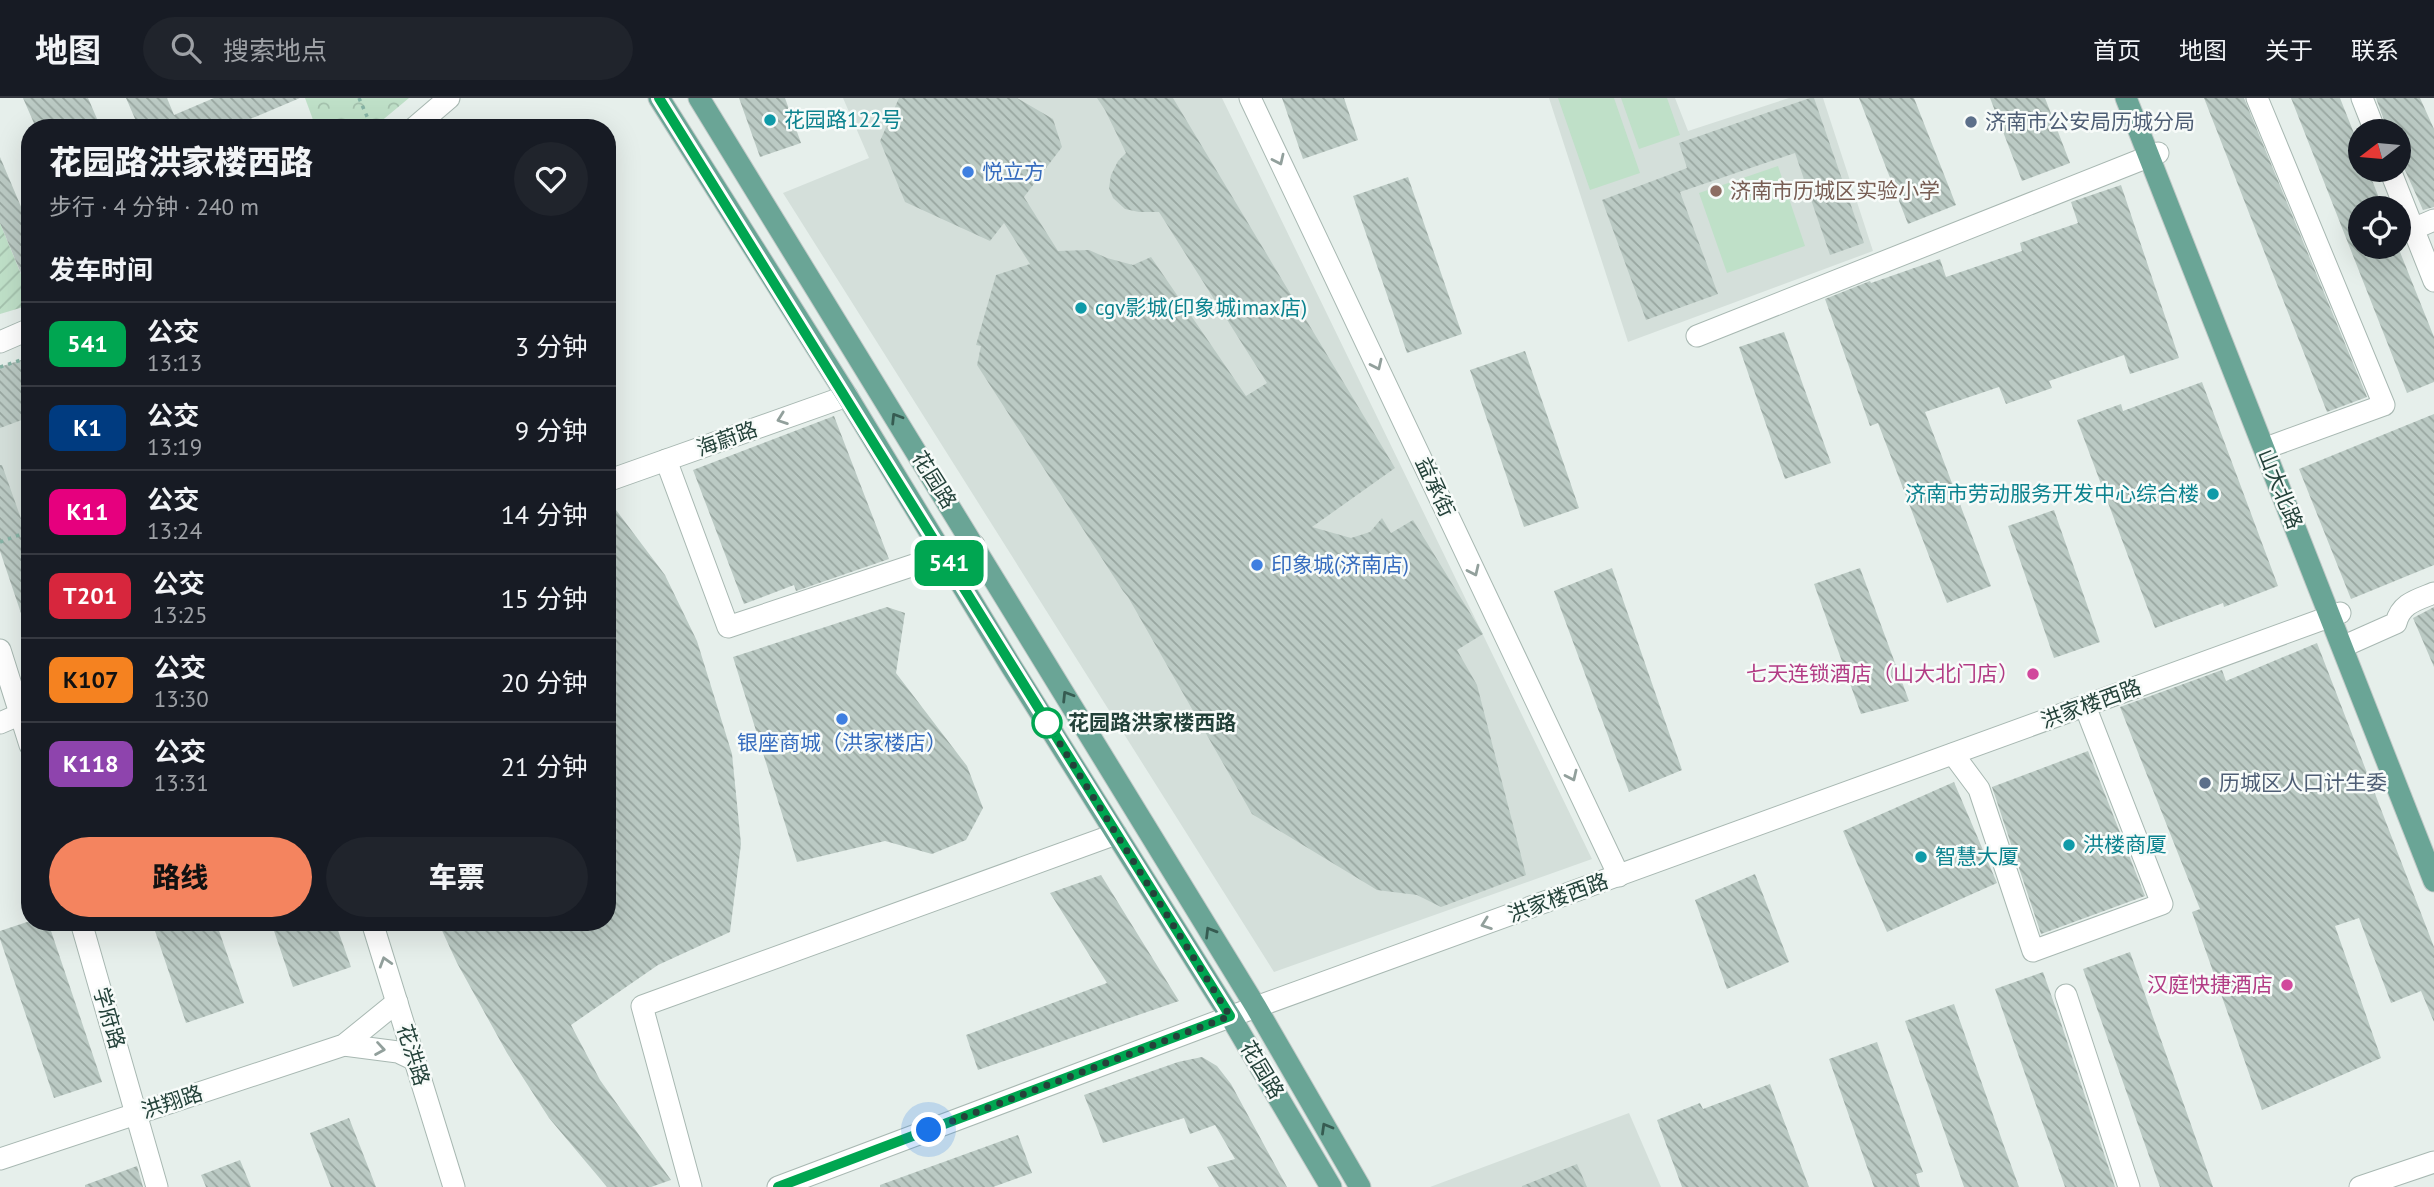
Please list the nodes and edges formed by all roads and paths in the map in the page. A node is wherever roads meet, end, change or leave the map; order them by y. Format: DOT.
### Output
graph roads {
  1 [pos="359,98"];
  2 [pos="449,98"];
  3 [pos="659,98"];
  4 [pos="699,98"];
  5 [pos="1250,98"];
  6 [pos="2126,98"];
  7 [pos="2136,98"];
  8 [pos="2257,98"];
  9 [pos="2362,98"];
  10 [pos="368,119"];
  11 [pos="424,119"];
  12 [pos="2370,119"];
  13 [pos="2153,155"];
  14 [pos="2395,182"];
  15 [pos="2434,220"];
  16 [pos="2413,229"];
  17 [pos="2434,281"];
  18 [pos="21,333"];
  19 [pos="1697,336"];
  20 [pos="0,342"];
  21 [pos="21,360"];
  22 [pos="0,367"];
  23 [pos="847,396"];
  24 [pos="2274,445"];
  25 [pos="666,460"];
  26 [pos="616,478"];
  27 [pos="21,534"];
  28 [pos="0,542"];
  29 [pos="974,545"];
  30 [pos="944,555"];
  31 [pos="2434,593"];
  32 [pos="2335,615"];
  33 [pos="2351,643"];
  34 [pos="0,650"];
  35 [pos="20,677"];
  36 [pos="2085,706"];
  37 [pos="20,714"];
  38 [pos="21,717"];
  39 [pos="0,723"];
  40 [pos="1953,754"];
  41 [pos="1116,834"];
  42 [pos="2434,857"];
  43 [pos="1619,876"];
  44 [pos="2434,881"];
  45 [pos="84,931"];
  46 [pos="376,931"];
  47 [pos="2066,995"];
  48 [pos="397,1002"];
  49 [pos="1256,1007"];
  50 [pos="1230,1016"];
  51 [pos="344,1045"];
  52 [pos="415,1060"];
  53 [pos="137,1113"];
  54 [pos="0,1159"];
  55 [pos="2434,1162"];
  56 [pos="157,1187"];
  57 [pos="454,1187"];
  58 [pos="691,1187"];
  59 [pos="778,1187"];
  60 [pos="1331,1187"];
  61 [pos="1360,1187"];
  62 [pos="2129,1187"];
  63 [pos="2360,1187"];
  1 -- 10 [label="path"];
  2 -- 11 [label="street"];
  3 -- 23 [label="main road, 花园路"];
  29 -- 4 [label="main road, 花园路, one-way"];
  5 -- 43 [label="street, 益承街, one-way"];
  6 -- 13 [label="main road, 山大北路"];
  7 -- 13 [label="main road, 山大北路"];
  8 -- 24 [label="street"];
  9 -- 12 [label="street"];
  13 -- 19 [label="street"];
  13 -- 24 [label="main road, 山大北路"];
  13 -- 32 [label="main road, 山大北路"];
  14 -- 16 [label="street"];
  15 -- 16 [label="street"];
  16 -- 17 [label="street"];
  18 -- 20 [label="street"];
  21 -- 22 [label="path"];
  23 -- 25 [label="street, 海蔚路, one-way"];
  23 -- 30 [label="main road, 花园路"];
  24 -- 32 [label="main road, 山大北路"];
  25 -- 26 [label="street, 海蔚路"];
  25 -- 30 [label="street"];
  27 -- 28 [label="path"];
  29 -- 30 [label="street"];
  49 -- 29 [label="main road, 花园路, one-way"];
  30 -- 41 [label="main road, 花园路"];
  31 -- 33 [label="street"];
  32 -- 33 [label="main road, 山大北路"];
  32 -- 36 [label="street, 洪家楼西路"];
  32 -- 44 [label="main road, 山大北路"];
  33 -- 42 [label="main road, 山大北路"];
  34 -- 35 [label="street"];
  35 -- 37 [label="street"];
  36 -- 40 [label="street, 洪家楼西路"];
  36 -- 40 [label="street"];
  37 -- 38 [label="street"];
  37 -- 39 [label="street"];
  40 -- 43 [label="street, 洪家楼西路"];
  41 -- 50 [label="main road, 花园路"];
  41 -- 58 [label="street"];
  43 -- 49 [label="street, 洪家楼西路, one-way"];
  45 -- 53 [label="street, 学府路"];
  48 -- 46 [label="street, 花洪路, one-way"];
  47 -- 62 [label="street"];
  48 -- 51 [label="street, 洪翔路"];
  48 -- 52 [label="street, 花洪路"];
  49 -- 50 [label="street, 洪家楼西路"];
  61 -- 49 [label="main road, 花园路, one-way"];
  50 -- 59 [label="street, 洪家楼西路"];
  50 -- 60 [label="main road, 花园路"];
  51 -- 52 [label="street, 洪翔路, one-way"];
  51 -- 53 [label="street, 洪翔路"];
  52 -- 57 [label="street, 花洪路"];
  53 -- 54 [label="street, 洪翔路"];
  53 -- 56 [label="street, 学府路"];
  55 -- 63 [label="street"];
}
